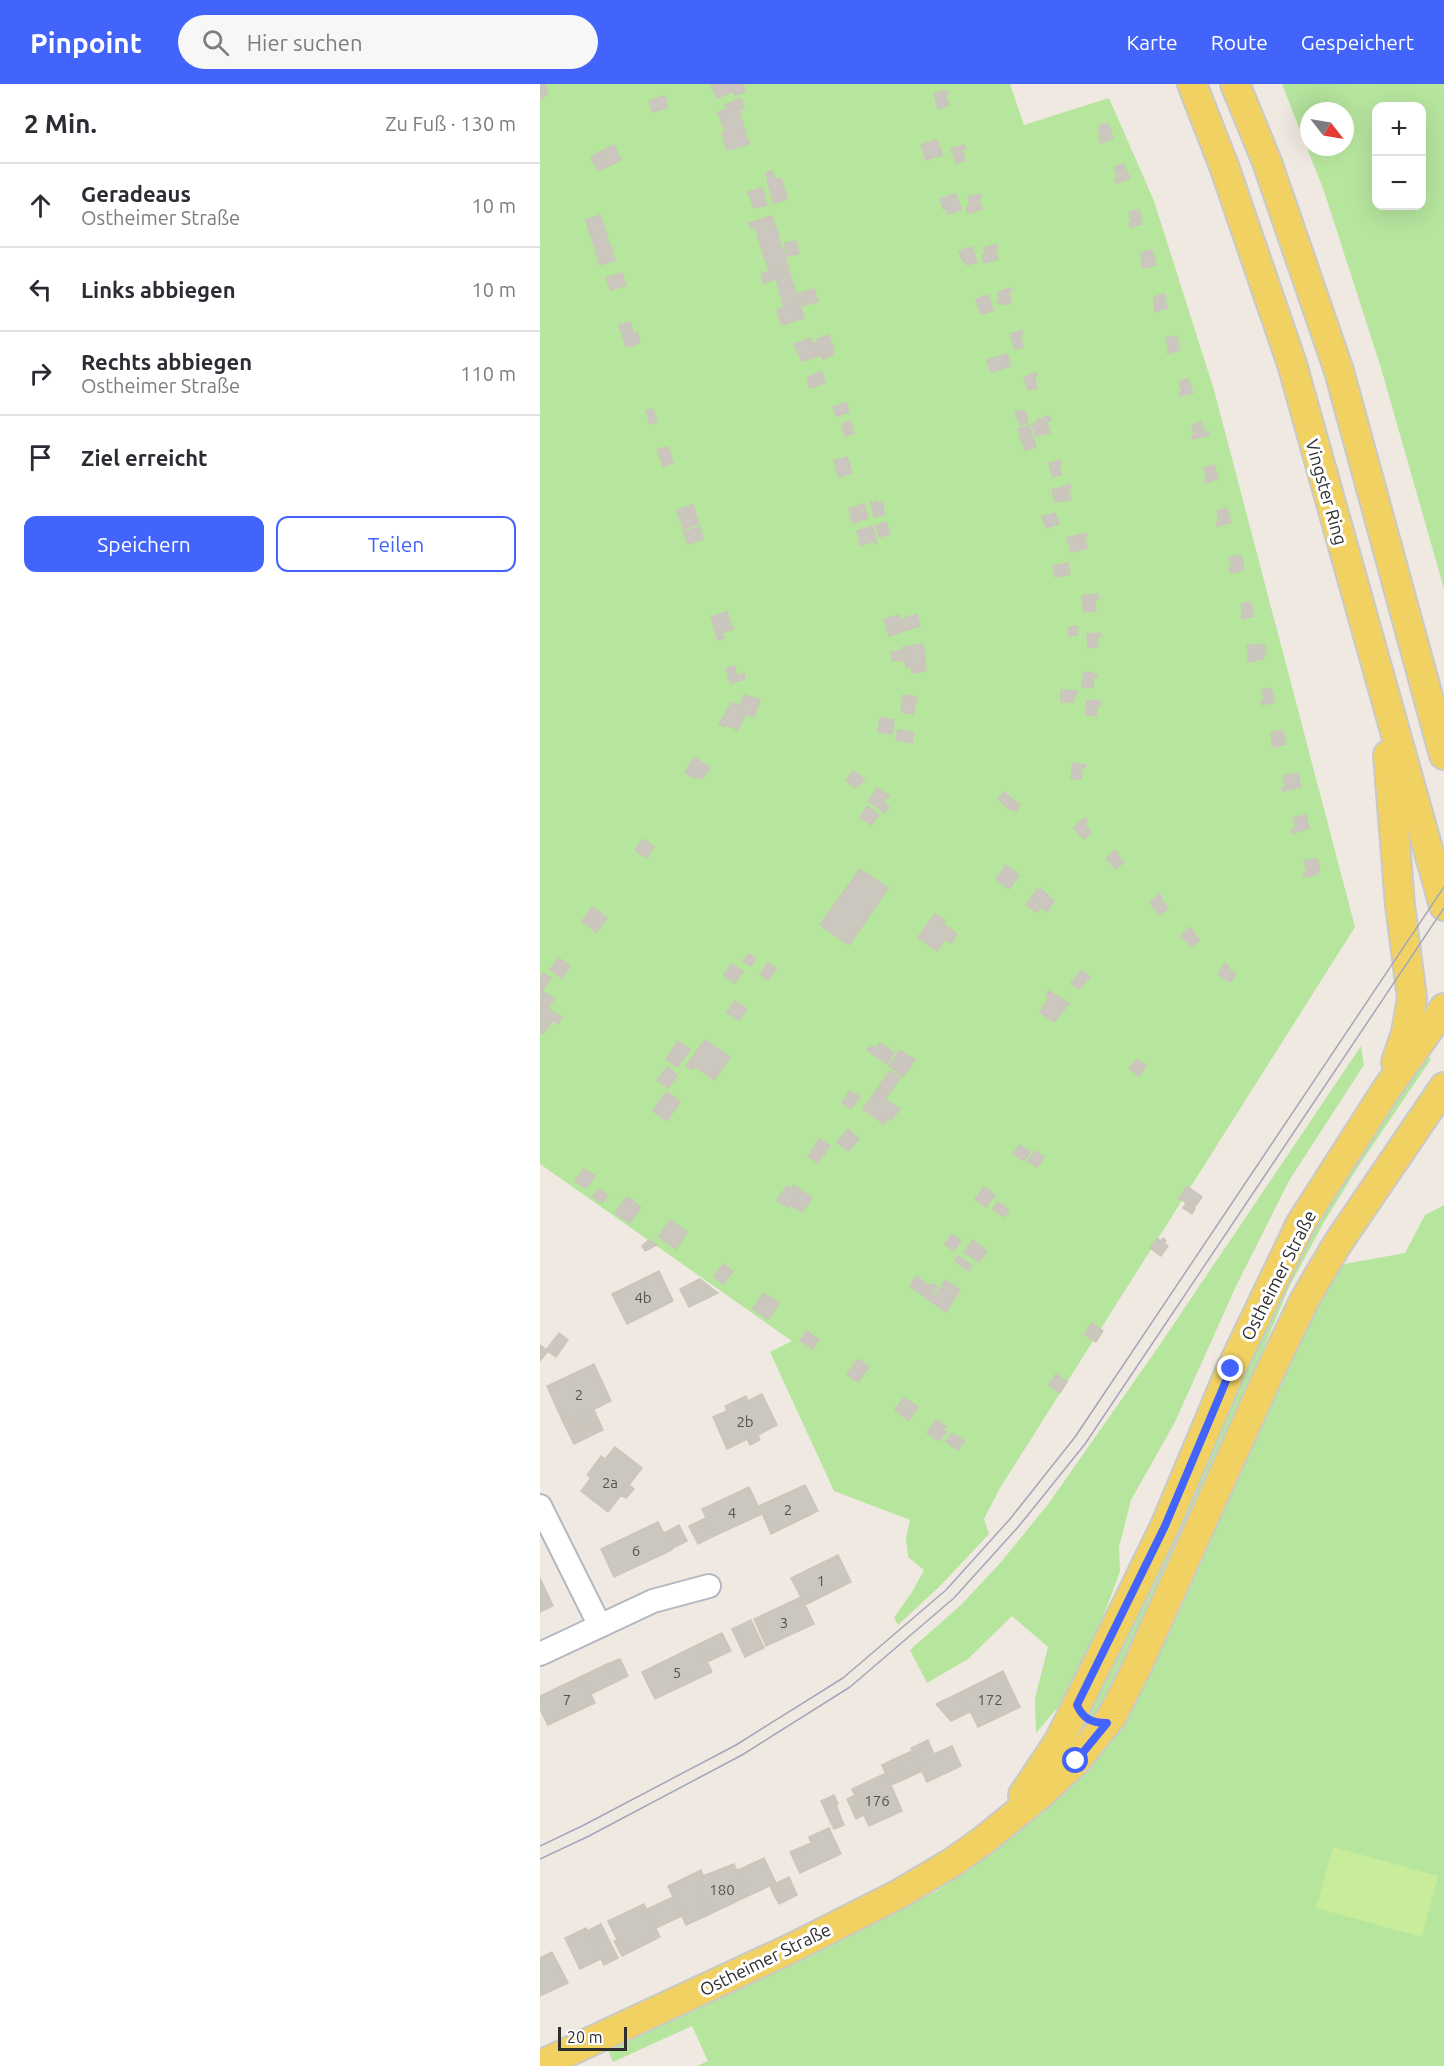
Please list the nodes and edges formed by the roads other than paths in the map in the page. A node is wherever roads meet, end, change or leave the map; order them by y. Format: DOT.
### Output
graph roads {
  1 [pos="1192,84"];
  2 [pos="1234,84"];
  3 [pos="1384,696"];
  4 [pos="1444,755"];
  5 [pos="1444,906"];
  6 [pos="1444,1008"];
  7 [pos="1444,1088"];
  8 [pos="1386,1090"];
  9 [pos="540,1506"];
  10 [pos="709,1586"];
  11 [pos="600,1626"];
  12 [pos="540,1654"];
  13 [pos="1077,1705"];
  14 [pos="1107,1723"];
  15 [pos="984,1840"];
  16 [pos="540,2065"];
  1 -- 3 [label="main road, Vingster Ring"];
  2 -- 4 [label="main road"];
  3 -- 5 [label="main road, Vingster Ring"];
  3 -- 8 [label="main road"];
  6 -- 8 [label="main road, Ostheimer Straße"];
  7 -- 14 [label="main road, Ostheimer Straße"];
  8 -- 13 [label="main road, Ostheimer Straße"];
  9 -- 11 [label="street"];
  10 -- 11 [label="street"];
  11 -- 12 [label="street"];
  13 -- 14 [label="main road"];
  13 -- 15 [label="main road, Ostheimer Straße"];
  14 -- 15 [label="main road, Ostheimer Straße"];
  15 -- 16 [label="main road, Ostheimer Straße"];
}
